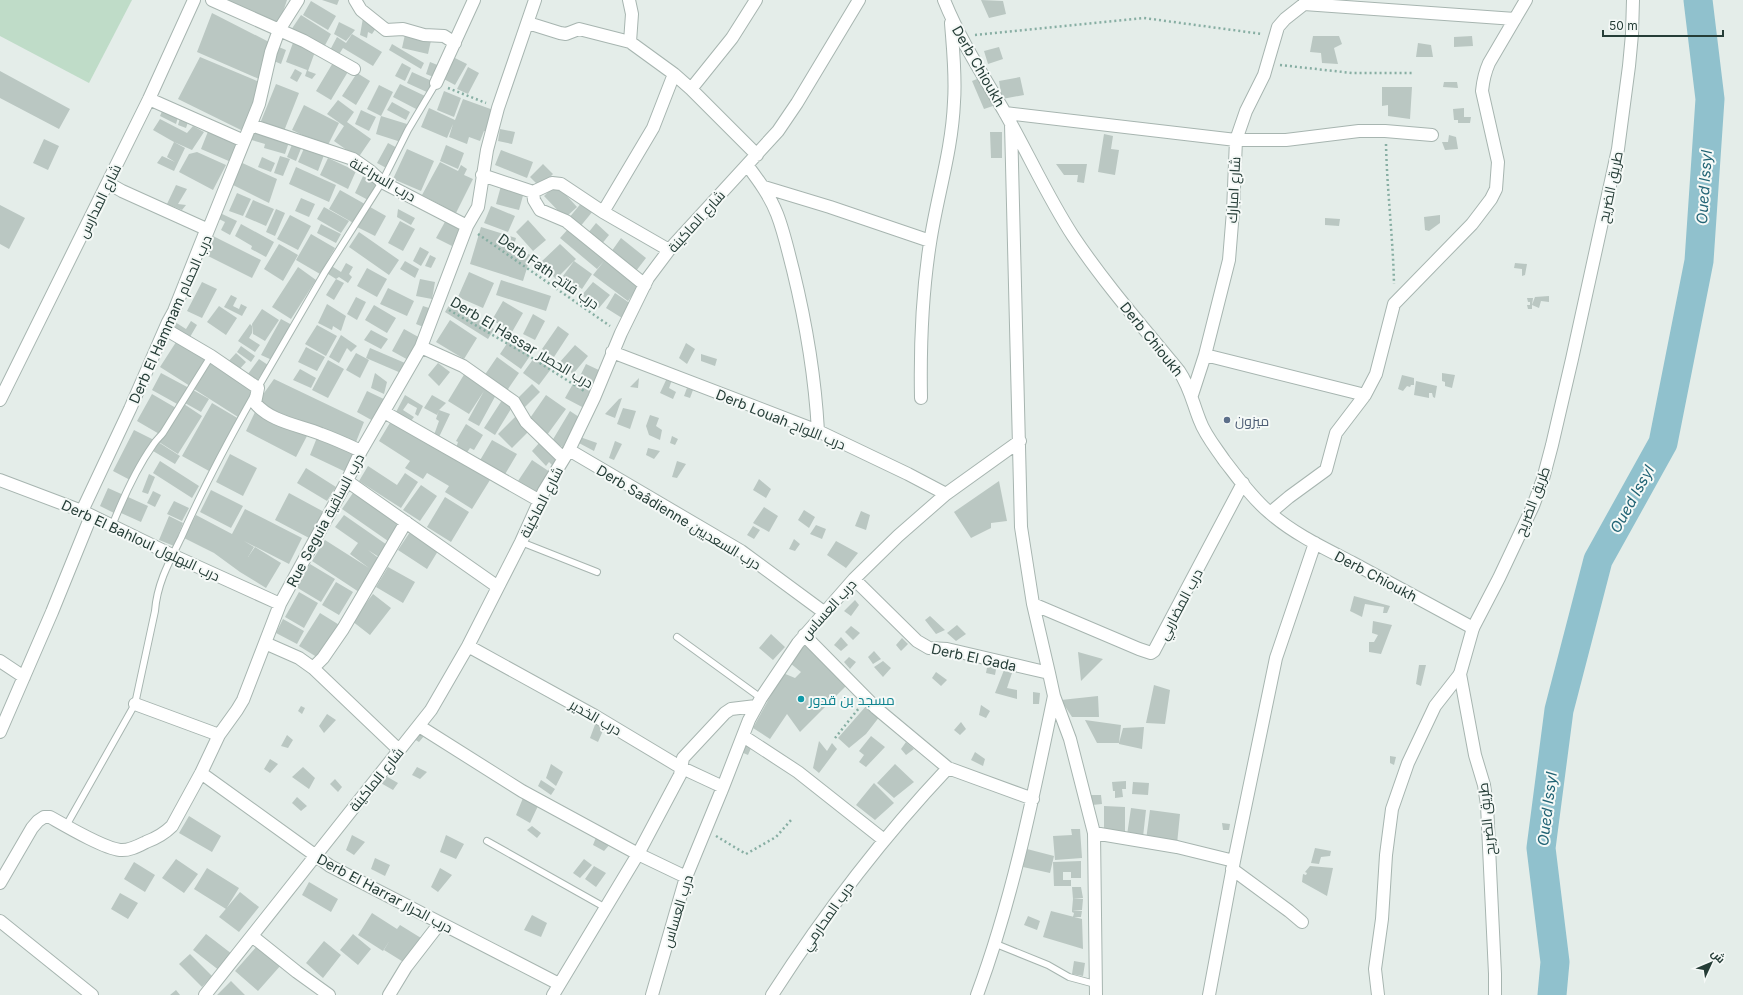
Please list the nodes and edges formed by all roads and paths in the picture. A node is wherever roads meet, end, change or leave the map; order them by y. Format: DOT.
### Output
graph roads {
  1 [pos="194,0"];
  2 [pos="212,0"];
  3 [pos="298,0"];
  4 [pos="355,0"];
  5 [pos="474,0"];
  6 [pos="534,0"];
  7 [pos="629,0"];
  8 [pos="756,0"];
  9 [pos="859,0"];
  10 [pos="944,0"];
  11 [pos="1526,0"];
  12 [pos="1632,0"];
  13 [pos="1305,2"];
  14 [pos="951,18"];
  15 [pos="1515,19"];
  16 [pos="528,23"];
  17 [pos="279,30"];
  18 [pos="1275,35"];
  19 [pos="961,36"];
  20 [pos="630,42"];
  21 [pos="455,43"];
  22 [pos="1268,64"];
  23 [pos="354,69"];
  24 [pos="1412,73"];
  25 [pos="674,74"];
  26 [pos="436,83"];
  27 [pos="691,89"];
  28 [pos="149,99"];
  29 [pos="498,108"];
  30 [pos="1005,113"];
  31 [pos="1011,124"];
  32 [pos="251,125"];
  33 [pos="1385,131"];
  34 [pos="1432,135"];
  35 [pos="1236,140"];
  36 [pos="244,141"];
  37 [pos="757,155"];
  38 [pos="747,165"];
  39 [pos="482,175"];
  40 [pos="382,182"];
  41 [pos="108,183"];
  42 [pos="764,187"];
  43 [pos="533,192"];
  44 [pos="603,212"];
  45 [pos="467,226"];
  46 [pos="205,233"];
  47 [pos="930,241"];
  48 [pos="669,250"];
  49 [pos="645,285"];
  50 [pos="439,304"];
  51 [pos="1394,304"];
  52 [pos="165,329"];
  53 [pos="620,333"];
  54 [pos="421,347"];
  55 [pos="612,352"];
  56 [pos="1205,355"];
  57 [pos="211,356"];
  58 [pos="258,388"];
  59 [pos="1192,395"];
  60 [pos="1364,395"];
  61 [pos="594,398"];
  62 [pos="921,398"];
  63 [pos="0,400"];
  64 [pos="384,412"];
  65 [pos="818,432"];
  66 [pos="1020,441"];
  67 [pos="361,451"];
  68 [pos="566,454"];
  69 [pos="0,480"];
  70 [pos="347,481"];
  71 [pos="1243,483"];
  72 [pos="946,494"];
  73 [pos="540,501"];
  74 [pos="87,513"];
  75 [pos="1270,514"];
  76 [pos="406,522"];
  77 [pos="112,526"];
  78 [pos="521,542"];
  79 [pos="1315,543"];
  80 [pos="172,555"];
  81 [pos="597,572"];
  82 [pos="854,579"];
  83 [pos="498,587"];
  84 [pos="280,604"];
  85 [pos="1033,604"];
  86 [pos="825,613"];
  87 [pos="1473,628"];
  88 [pos="804,636"];
  89 [pos="676,637"];
  90 [pos="266,643"];
  91 [pos="468,646"];
  92 [pos="0,662"];
  93 [pos="314,668"];
  94 [pos="1049,673"];
  95 [pos="1460,674"];
  96 [pos="24,677"];
  97 [pos="1054,696"];
  98 [pos="867,699"];
  99 [pos="758,702"];
  100 [pos="135,704"];
  101 [pos="419,726"];
  102 [pos="0,732"];
  103 [pos="219,735"];
  104 [pos="743,736"];
  105 [pos="835,738"];
  106 [pos="399,750"];
  107 [pos="680,767"];
  108 [pos="948,768"];
  109 [pos="201,773"];
  110 [pos="723,788"];
  111 [pos="1033,799"];
  112 [pos="792,819"];
  113 [pos="66,826"];
  114 [pos="706,829"];
  115 [pos="1094,833"];
  116 [pos="884,840"];
  117 [pos="487,841"];
  118 [pos="638,854"];
  119 [pos="314,856"];
  120 [pos="1233,865"];
  121 [pos="686,877"];
  122 [pos="0,883"];
  123 [pos="606,908"];
  124 [pos="0,921"];
  125 [pos="1302,922"];
  126 [pos="440,923"];
  127 [pos="252,936"];
  128 [pos="996,944"];
  129 [pos="559,984"];
  130 [pos="1095,989"];
  131 [pos="1376,994"];
  132 [pos="92,995"];
  133 [pos="205,995"];
  134 [pos="329,995"];
  135 [pos="389,995"];
  136 [pos="553,995"];
  137 [pos="652,995"];
  138 [pos="772,995"];
  139 [pos="977,995"];
  140 [pos="1209,995"];
  141 [pos="1495,995"];
  1 -- 28 [label="street, شارع المدارس"];
  2 -- 17 [label="street"];
  3 -- 17 [label="street, Derb El Hammam درب الحمام"];
  4 -- 21 [label="street"];
  5 -- 21 [label="street"];
  6 -- 16 [label="street, Rue Seguia درب الساقية"];
  7 -- 20 [label="street"];
  8 -- 27 [label="street"];
  9 -- 37 [label="street, شارع الماكينة"];
  10 -- 14 [label="street, Derb Chioukh"];
  11 -- 15 [label="street"];
  12 -- 87 [label="street, طريق الضريح"];
  13 -- 15 [label="street"];
  13 -- 18 [label="street, شارع امبارك"];
  14 -- 19 [label="street, Derb Chioukh"];
  14 -- 47 [label="street"];
  15 -- 51 [label="street"];
  16 -- 20 [label="street"];
  16 -- 29 [label="street, Rue Seguia درب الساقية"];
  17 -- 23 [label="street"];
  17 -- 32 [label="street, Derb El Hammam درب الحمام"];
  18 -- 19 [label="path"];
  18 -- 22 [label="street, شارع امبارك"];
  19 -- 30 [label="street, Derb Chioukh"];
  20 -- 25 [label="street"];
  21 -- 26 [label="street"];
  22 -- 24 [label="path"];
  22 -- 35 [label="street, شارع امبارك"];
  25 -- 27 [label="street"];
  25 -- 44 [label="street"];
  26 -- 29 [label="path"];
  26 -- 40 [label="lane"];
  27 -- 37 [label="street"];
  28 -- 36 [label="street"];
  28 -- 41 [label="street, شارع المدارس"];
  29 -- 39 [label="street, Rue Seguia درب الساقية"];
  30 -- 31 [label="street, Derb Chioukh"];
  30 -- 35 [label="street"];
  31 -- 59 [label="street, Derb Chioukh"];
  31 -- 66 [label="street"];
  32 -- 36 [label="street, Derb El Hammam درب الحمام"];
  32 -- 40 [label="street, درب السراغنة"];
  33 -- 34 [label="street"];
  33 -- 35 [label="street"];
  33 -- 51 [label="path"];
  35 -- 56 [label="street, شارع امبارك"];
  36 -- 46 [label="street, Derb El Hammam درب الحمام"];
  37 -- 38 [label="street, شارع الماكينة"];
  38 -- 42 [label="street"];
  38 -- 48 [label="street, شارع الماكينة"];
  39 -- 43 [label="street"];
  39 -- 45 [label="street, Rue Seguia درب الساقية"];
  40 -- 45 [label="street, درب السراغنة"];
  40 -- 58 [label="lane"];
  41 -- 46 [label="street"];
  41 -- 63 [label="street, شارع المدارس"];
  42 -- 47 [label="street"];
  42 -- 65 [label="street"];
  43 -- 44 [label="street"];
  43 -- 49 [label="street"];
  44 -- 48 [label="street"];
  45 -- 50 [label="street, Rue Seguia درب الساقية"];
  45 -- 53 [label="path, Derb Fath درب فاتح"];
  46 -- 52 [label="street, Derb El Hammam درب الحمام"];
  47 -- 62 [label="street"];
  48 -- 49 [label="street, شارع الماكينة"];
  49 -- 53 [label="street, شارع الماكينة"];
  50 -- 54 [label="street, Rue Seguia درب الساقية"];
  50 -- 61 [label="path, Derb El Hassar درب الحصار"];
  51 -- 60 [label="street"];
  52 -- 57 [label="street"];
  52 -- 74 [label="street, Derb El Hammam درب الحمام"];
  53 -- 55 [label="street, شارع الماكينة"];
  54 -- 64 [label="street, Rue Seguia درب الساقية"];
  54 -- 68 [label="street, Derb Saâdienne درب السعديين"];
  55 -- 61 [label="street, شارع الماكينة"];
  55 -- 65 [label="street, Derb Louah درب اللواح"];
  56 -- 59 [label="street, شارع امبارك"];
  56 -- 60 [label="street"];
  57 -- 58 [label="street"];
  57 -- 77 [label="lane"];
  58 -- 67 [label="street"];
  58 -- 80 [label="lane"];
  59 -- 71 [label="street, Derb Chioukh"];
  60 -- 75 [label="street"];
  61 -- 68 [label="street, شارع الماكينة"];
  64 -- 67 [label="street, Rue Seguia درب الساقية"];
  64 -- 73 [label="street"];
  65 -- 72 [label="street, Derb Louah درب اللواح"];
  66 -- 72 [label="street, درب العساس"];
  66 -- 85 [label="street"];
  67 -- 70 [label="street, Rue Seguia درب الساقية"];
  68 -- 73 [label="street, شارع الماكينة"];
  68 -- 86 [label="street, Derb Saâdienne درب السعديين"];
  69 -- 74 [label="street, Derb El Bahloul درب البهلول"];
  70 -- 76 [label="street"];
  70 -- 84 [label="street, Rue Seguia درب الساقية"];
  71 -- 75 [label="street, Derb Chioukh"];
  71 -- 85 [label="street, درب المضاربي"];
  72 -- 82 [label="street, درب العساس"];
  73 -- 78 [label="street, شارع الماكينة"];
  74 -- 77 [label="street, Derb El Bahloul درب البهلول"];
  74 -- 96 [label="street, Derb El Hammam درب الحمام"];
  75 -- 79 [label="street, Derb Chioukh"];
  76 -- 83 [label="street"];
  76 -- 93 [label="street"];
  77 -- 80 [label="street, Derb El Bahloul درب البهلول"];
  78 -- 81 [label="lane"];
  78 -- 83 [label="street, شارع الماكينة"];
  79 -- 87 [label="street, Derb Chioukh"];
  79 -- 120 [label="street"];
  80 -- 84 [label="street, Derb El Bahloul درب البهلول"];
  80 -- 100 [label="lane"];
  82 -- 86 [label="street, درب العساس"];
  82 -- 94 [label="street, Derb El Gada"];
  83 -- 91 [label="street, شارع الماكينة"];
  84 -- 90 [label="street, Rue Seguia درب الساقية"];
  85 -- 94 [label="street"];
  86 -- 88 [label="street, درب العساس"];
  87 -- 95 [label="street, طريق الضريح"];
  88 -- 98 [label="street"];
  88 -- 99 [label="street, درب العساس"];
  89 -- 99 [label="lane"];
  90 -- 93 [label="street"];
  90 -- 103 [label="street, Rue Seguia درب الساقية"];
  91 -- 101 [label="street, شارع الماكينة"];
  91 -- 107 [label="street, درب الخدير"];
  92 -- 96 [label="street"];
  93 -- 106 [label="street"];
  94 -- 97 [label="street"];
  95 -- 131 [label="street"];
  95 -- 141 [label="street, طريق الضريح"];
  96 -- 102 [label="street, Derb El Hammam درب الحمام"];
  97 -- 111 [label="street"];
  97 -- 115 [label="street"];
  98 -- 105 [label="path"];
  98 -- 108 [label="street"];
  99 -- 104 [label="street, درب العساس"];
  99 -- 107 [label="street"];
  100 -- 103 [label="street"];
  100 -- 113 [label="lane"];
  101 -- 106 [label="street, شارع الماكينة"];
  101 -- 118 [label="street"];
  103 -- 109 [label="street, Rue Seguia درب الساقية"];
  104 -- 110 [label="street, درب العساس"];
  104 -- 116 [label="street"];
  106 -- 119 [label="street, شارع الماكينة"];
  107 -- 110 [label="street, درب الخدير"];
  107 -- 118 [label="street"];
  108 -- 111 [label="street"];
  108 -- 116 [label="street, درب المحارمي"];
  109 -- 113 [label="street, Rue Seguia درب الساقية"];
  109 -- 119 [label="street, Derb El Harrar درب الحرار"];
  110 -- 114 [label="street, درب العساس"];
  111 -- 128 [label="street"];
  112 -- 114 [label="path"];
  113 -- 122 [label="street, Rue Seguia درب الساقية"];
  114 -- 121 [label="street, درب العساس"];
  115 -- 120 [label="street"];
  115 -- 130 [label="street"];
  116 -- 138 [label="street, درب المحارمي"];
  117 -- 123 [label="lane"];
  118 -- 121 [label="street"];
  118 -- 123 [label="street"];
  119 -- 126 [label="street, Derb El Harrar درب الحرار"];
  119 -- 127 [label="street, شارع الماكينة"];
  120 -- 125 [label="street"];
  120 -- 140 [label="street"];
  121 -- 137 [label="street, درب العساس"];
  123 -- 129 [label="street"];
  124 -- 132 [label="street"];
  126 -- 129 [label="street, Derb El Harrar درب الحرار"];
  126 -- 135 [label="street"];
  127 -- 133 [label="street, شارع الماكينة"];
  127 -- 134 [label="street"];
  128 -- 130 [label="lane"];
  128 -- 139 [label="street"];
  129 -- 136 [label="street"];
}
